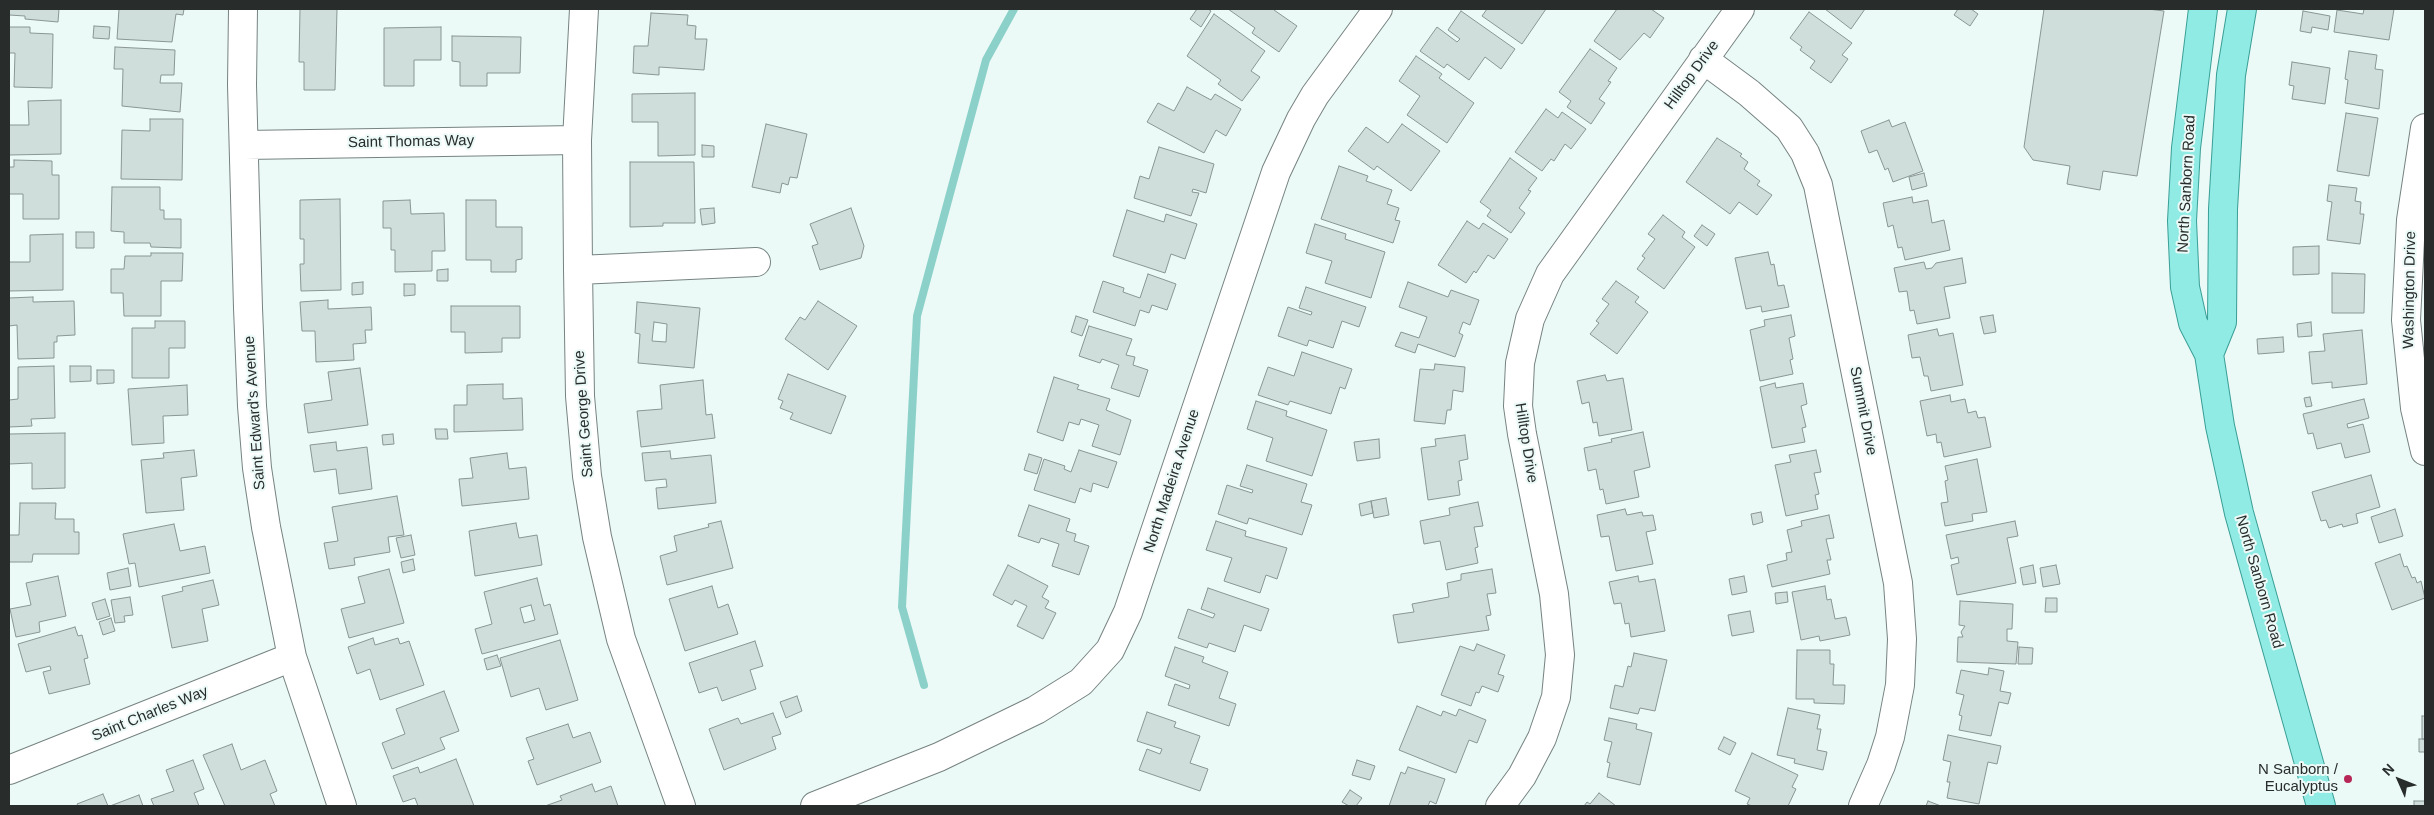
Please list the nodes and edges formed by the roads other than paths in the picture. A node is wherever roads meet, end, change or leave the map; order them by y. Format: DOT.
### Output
graph roads {
  1 [pos="243,9"];
  2 [pos="584,9"];
  3 [pos="1378,9"];
  4 [pos="1740,9"];
  5 [pos="2203,9"];
  6 [pos="2242,9"];
  7 [pos="1703,59"];
  8 [pos="2425,128"];
  9 [pos="578,140"];
  10 [pos="244,145"];
  11 [pos="756,262"];
  12 [pos="578,270"];
  13 [pos="2209,354"];
  14 [pos="2425,452"];
  15 [pos="292,657"];
  16 [pos="9,770"];
  17 [pos="342,806"];
  18 [pos="681,806"];
  19 [pos="815,806"];
  20 [pos="1500,806"];
  21 [pos="1863,806"];
  22 [pos="2321,806"];
  1 -- 10 [label="street, Saint Edward's Avenue"];
  2 -- 9 [label="street, Saint George Drive"];
  3 -- 19 [label="street, North Madeira Avenue"];
  4 -- 7 [label="street, Hilltop Drive"];
  5 -- 13 [label="main road, North Sanborn Road"];
  6 -- 13 [label="main road"];
  7 -- 20 [label="street, Hilltop Drive"];
  7 -- 21 [label="street, Summit Drive"];
  8 -- 14 [label="street, Washington Drive"];
  9 -- 10 [label="street, Saint Thomas Way"];
  9 -- 12 [label="street, Saint George Drive"];
  10 -- 15 [label="street, Saint Edward's Avenue"];
  11 -- 12 [label="street"];
  12 -- 18 [label="street, Saint George Drive"];
  13 -- 22 [label="main road, North Sanborn Road"];
  15 -- 16 [label="street, Saint Charles Way"];
  15 -- 17 [label="street, Saint Edward's Avenue"];
}
